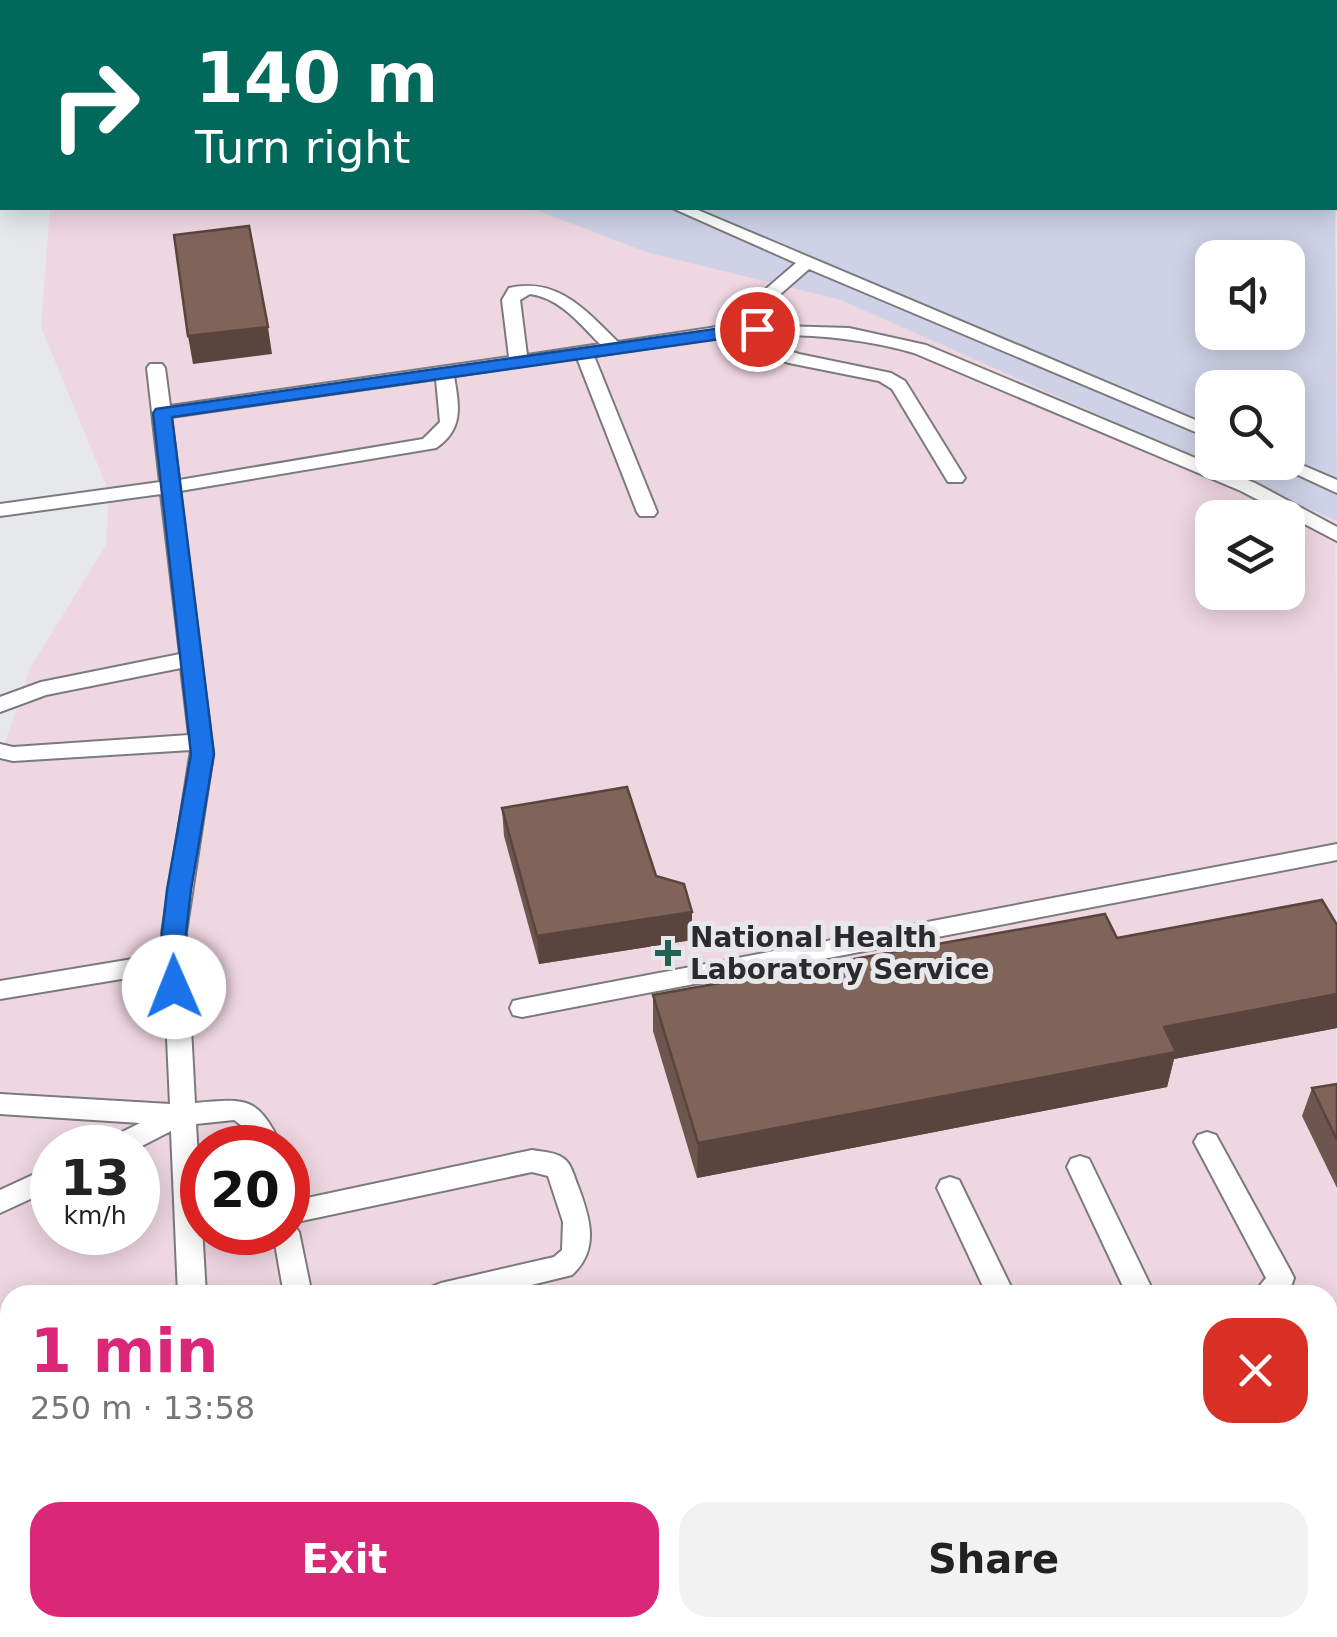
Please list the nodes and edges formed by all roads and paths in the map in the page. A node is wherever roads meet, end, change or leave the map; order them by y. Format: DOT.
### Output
graph roads {
  1 [pos="685,210"];
  2 [pos="807,262"];
  3 [pos="722,331"];
  4 [pos="613,347"];
  5 [pos="583,351"];
  6 [pos="520,362"];
  7 [pos="156,368"];
  8 [pos="444,372"];
  9 [pos="162,413"];
  10 [pos="1195,427"];
  11 [pos="1305,473"];
  12 [pos="955,478"];
  13 [pos="169,487"];
  14 [pos="1337,487"];
  15 [pos="0,510"];
  16 [pos="647,512"];
  17 [pos="1337,535"];
  18 [pos="190,659"];
  19 [pos="0,704"];
  20 [pos="200,742"];
  21 [pos="0,750"];
  22 [pos="1337,852"];
  23 [pos="174,961"];
  24 [pos="0,990"];
  25 [pos="522,1008"];
  26 [pos="0,1104"];
  27 [pos="180,1115"];
  28 [pos="160,1125"];
  29 [pos="258,1125"];
  30 [pos="1207,1142"];
  31 [pos="1080,1167"];
  32 [pos="30,1188"];
  33 [pos="950,1188"];
  34 [pos="0,1202"];
  35 [pos="310,1207"];
  36 [pos="290,1255"];
  37 [pos="191,1285"];
  38 [pos="296,1285"];
  39 [pos="484,1285"];
  40 [pos="997,1285"];
  41 [pos="1136,1285"];
  42 [pos="1277,1285"];
  1 -- 2 [label="lane"];
  2 -- 3 [label="lane"];
  2 -- 10 [label="lane"];
  3 -- 4 [label="lane"];
  3 -- 12 [label="lane"];
  3 -- 17 [label="lane"];
  4 -- 5 [label="lane"];
  4 -- 6 [label="lane"];
  5 -- 6 [label="lane"];
  5 -- 16 [label="lane"];
  6 -- 8 [label="lane"];
  7 -- 9 [label="lane"];
  8 -- 9 [label="lane"];
  8 -- 13 [label="lane"];
  9 -- 13 [label="lane"];
  11 -- 14 [label="lane"];
  13 -- 15 [label="lane"];
  13 -- 18 [label="lane"];
  18 -- 19 [label="lane"];
  18 -- 20 [label="lane"];
  20 -- 21 [label="lane"];
  20 -- 23 [label="lane"];
  22 -- 25 [label="lane"];
  23 -- 24 [label="lane"];
  23 -- 27 [label="lane"];
  26 -- 27 [label="lane"];
  27 -- 28 [label="lane"];
  27 -- 29 [label="lane"];
  27 -- 37 [label="lane"];
  30 -- 42 [label="lane"];
  31 -- 41 [label="lane"];
  32 -- 34 [label="lane"];
  33 -- 40 [label="lane"];
  35 -- 39 [label="lane"];
  36 -- 38 [label="lane"];
}
